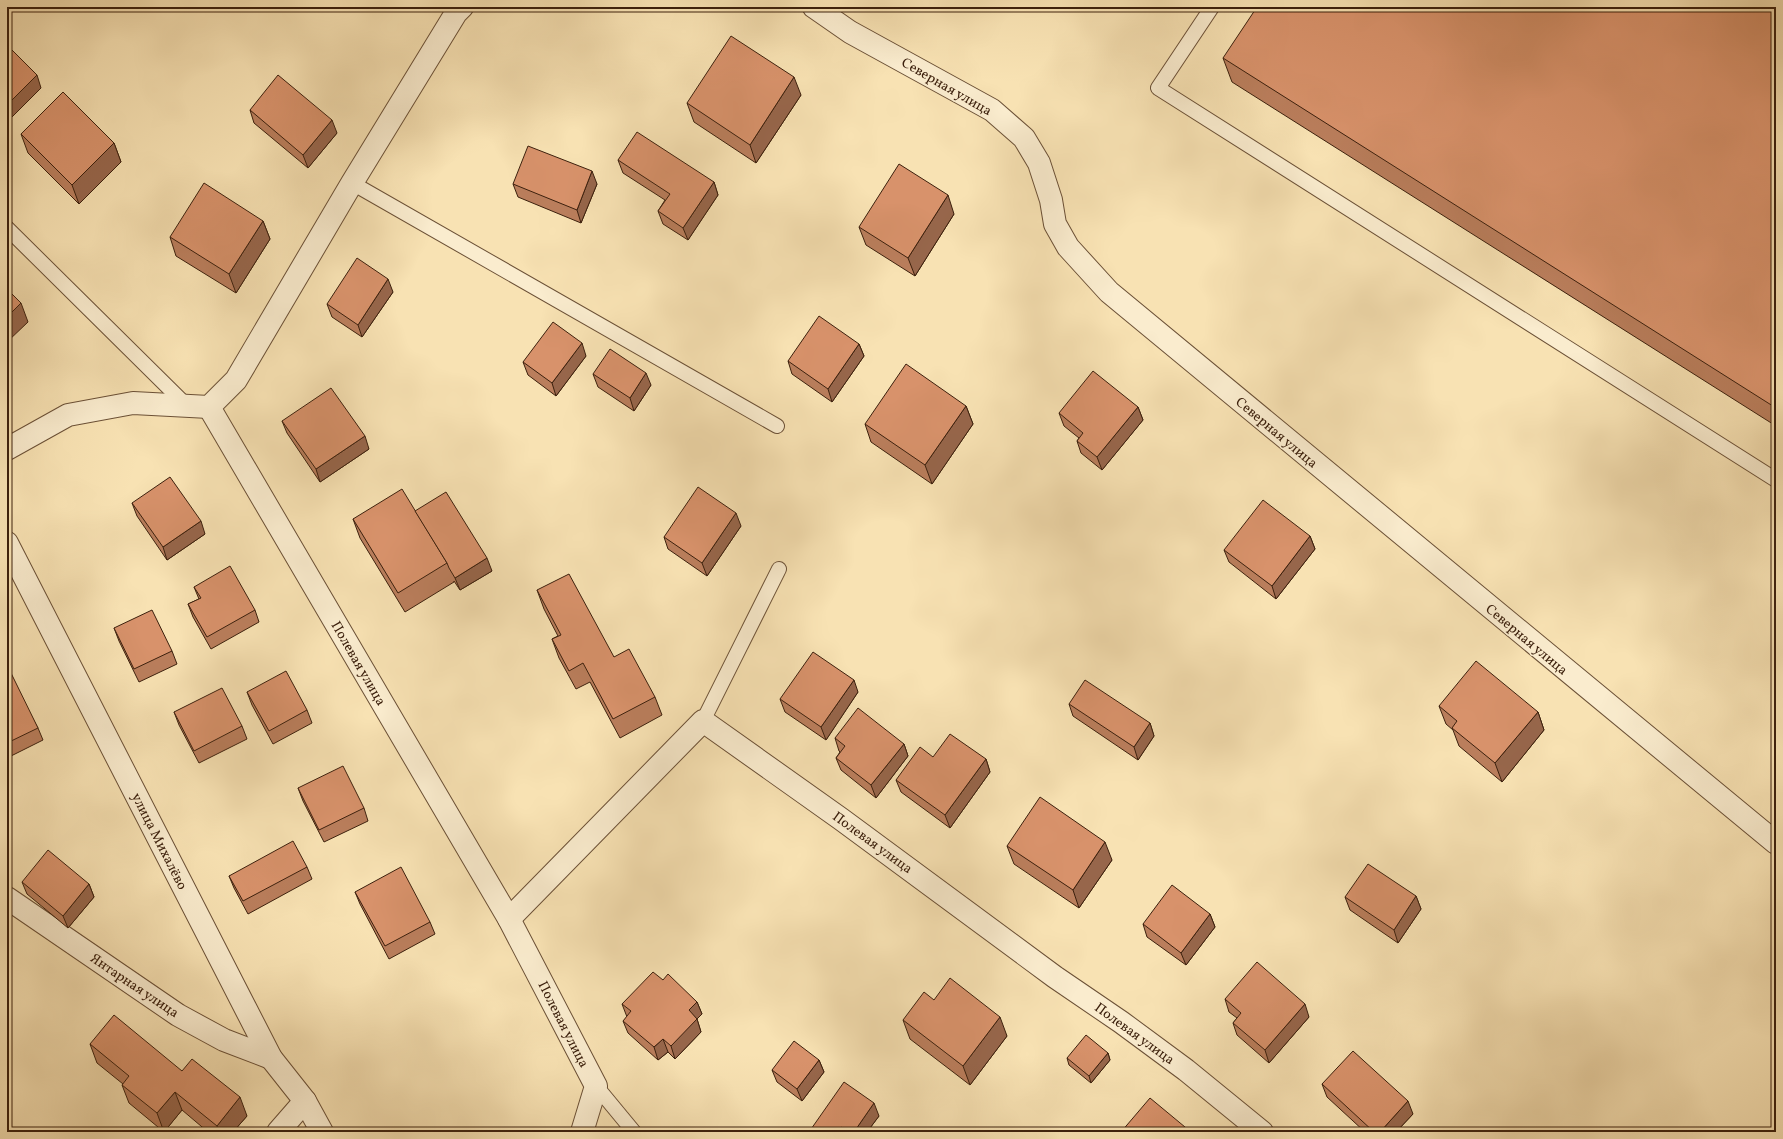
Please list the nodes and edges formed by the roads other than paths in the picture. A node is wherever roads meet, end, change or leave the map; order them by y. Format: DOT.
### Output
graph roads {
  1 [pos="462,7"];
  2 [pos="814,7"];
  3 [pos="1212,7"];
  4 [pos="352,183"];
  5 [pos="7,228"];
  6 [pos="187,406"];
  7 [pos="209,406"];
  8 [pos="778,426"];
  9 [pos="7,449"];
  10 [pos="1776,480"];
  11 [pos="7,543"];
  12 [pos="779,569"];
  13 [pos="704,721"];
  14 [pos="1776,843"];
  15 [pos="7,898"];
  16 [pos="509,918"];
  17 [pos="271,1058"];
  18 [pos="596,1086"];
  19 [pos="305,1101"];
  20 [pos="278,1132"];
  21 [pos="322,1132"];
  22 [pos="582,1132"];
  23 [pos="634,1132"];
  24 [pos="1262,1132"];
  1 -- 4 [label="street"];
  2 -- 14 [label="street, Северная улица"];
  3 -- 10 [label="lane"];
  4 -- 7 [label="street"];
  4 -- 8 [label="lane"];
  5 -- 6 [label="lane"];
  6 -- 7 [label="street"];
  6 -- 9 [label="street"];
  7 -- 16 [label="street, Полевая улица"];
  11 -- 17 [label="street, улица Михалёво"];
  12 -- 13 [label="lane"];
  13 -- 16 [label="street"];
  13 -- 24 [label="street, Полевая улица"];
  15 -- 17 [label="street, Янтарная улица"];
  16 -- 18 [label="street, Полевая улица"];
  17 -- 19 [label="street, улица Михалёво"];
  18 -- 22 [label="street"];
  18 -- 23 [label="lane"];
  19 -- 20 [label="street"];
  19 -- 21 [label="street, улица Михалёво"];
}
